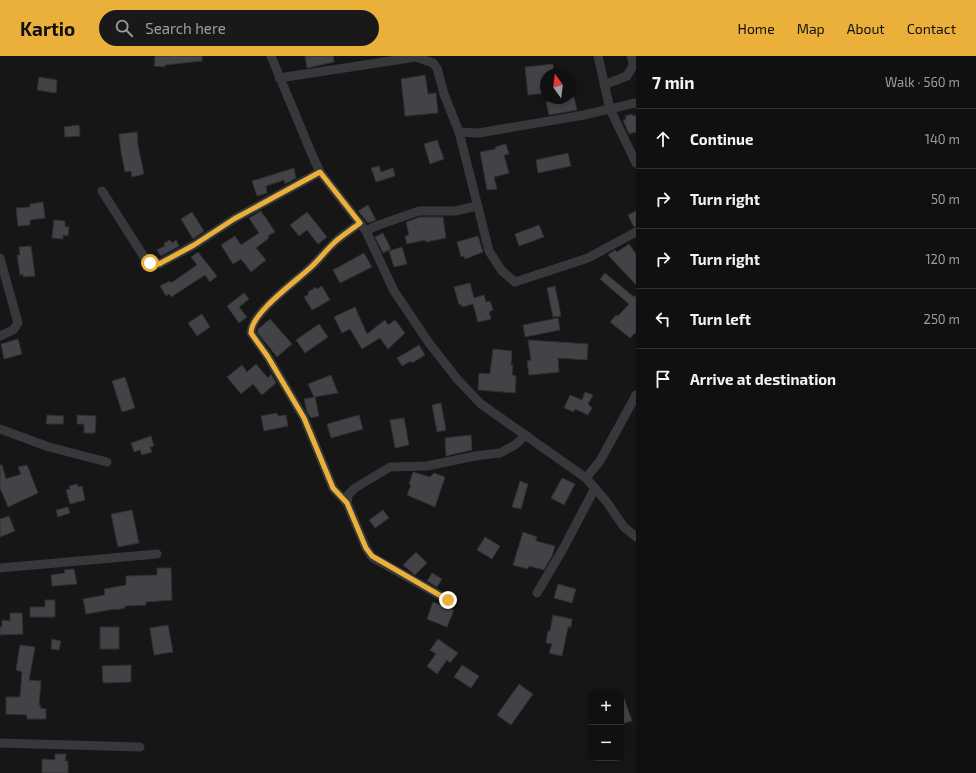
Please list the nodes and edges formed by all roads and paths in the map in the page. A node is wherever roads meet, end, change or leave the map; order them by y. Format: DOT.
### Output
graph roads {
  1 [pos="271,56"];
  2 [pos="416,56"];
  3 [pos="598,56"];
  4 [pos="631,56"];
  5 [pos="279,78"];
  6 [pos="604,85"];
  7 [pos="636,103"];
  8 [pos="610,109"];
  9 [pos="459,132"];
  10 [pos="636,163"];
  11 [pos="320,172"];
  12 [pos="102,191"];
  13 [pos="477,206"];
  14 [pos="360,223"];
  15 [pos="366,231"];
  16 [pos="636,232"];
  17 [pos="0,258"];
  18 [pos="0,336"];
  19 [pos="636,395"];
  20 [pos="0,429"];
  21 [pos="526,435"];
  22 [pos="107,462"];
  23 [pos="586,478"];
  24 [pos="595,488"];
  25 [pos="347,503"];
  26 [pos="636,537"];
  27 [pos="157,554"];
  28 [pos="0,568"];
  29 [pos="537,593"];
  30 [pos="448,600"];
  31 [pos="0,743"];
  32 [pos="140,747"];
  1 -- 5 [label="street"];
  2 -- 5 [label="street"];
  2 -- 9 [label="street"];
  3 -- 6 [label="street"];
  4 -- 6 [label="street"];
  5 -- 11 [label="street"];
  6 -- 8 [label="street"];
  7 -- 8 [label="street"];
  8 -- 9 [label="street"];
  8 -- 10 [label="street"];
  9 -- 13 [label="street"];
  11 -- 12 [label="street"];
  11 -- 14 [label="street"];
  13 -- 15 [label="street"];
  13 -- 16 [label="street"];
  14 -- 15 [label="street"];
  14 -- 25 [label="street"];
  15 -- 21 [label="street"];
  17 -- 18 [label="street"];
  19 -- 23 [label="street"];
  20 -- 22 [label="street"];
  21 -- 23 [label="street"];
  21 -- 25 [label="street"];
  23 -- 24 [label="street"];
  24 -- 26 [label="street"];
  24 -- 29 [label="street"];
  25 -- 30 [label="street"];
  27 -- 28 [label="street"];
  31 -- 32 [label="street"];
}
